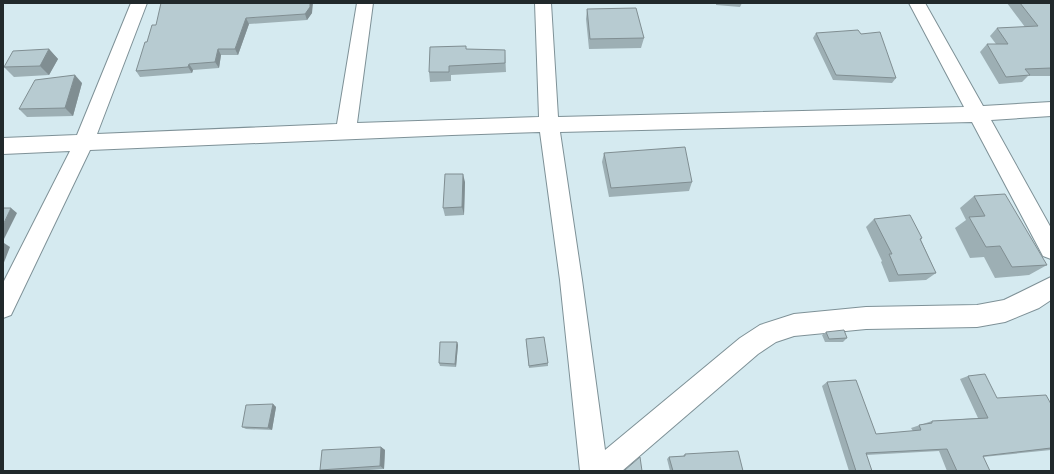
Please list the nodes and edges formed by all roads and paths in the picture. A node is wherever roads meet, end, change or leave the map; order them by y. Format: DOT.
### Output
graph roads {
  1 [pos="139,3"];
  2 [pos="365,3"];
  3 [pos="543,3"];
  4 [pos="917,3"];
  5 [pos="1051,109"];
  6 [pos="979,114"];
  7 [pos="549,125"];
  8 [pos="346,132"];
  9 [pos="83,144"];
  10 [pos="3,146"];
  11 [pos="1051,249"];
  12 [pos="1051,288"];
  13 [pos="3,308"];
  14 [pos="594,471"];
  15 [pos="601,471"];
  1 -- 9 [label="street"];
  2 -- 8 [label="street"];
  3 -- 7 [label="street"];
  4 -- 6 [label="street"];
  5 -- 6 [label="street"];
  6 -- 7 [label="street"];
  6 -- 11 [label="street"];
  7 -- 8 [label="street"];
  7 -- 14 [label="street"];
  8 -- 9 [label="street"];
  9 -- 10 [label="street"];
  9 -- 13 [label="street"];
  12 -- 15 [label="street"];
}
